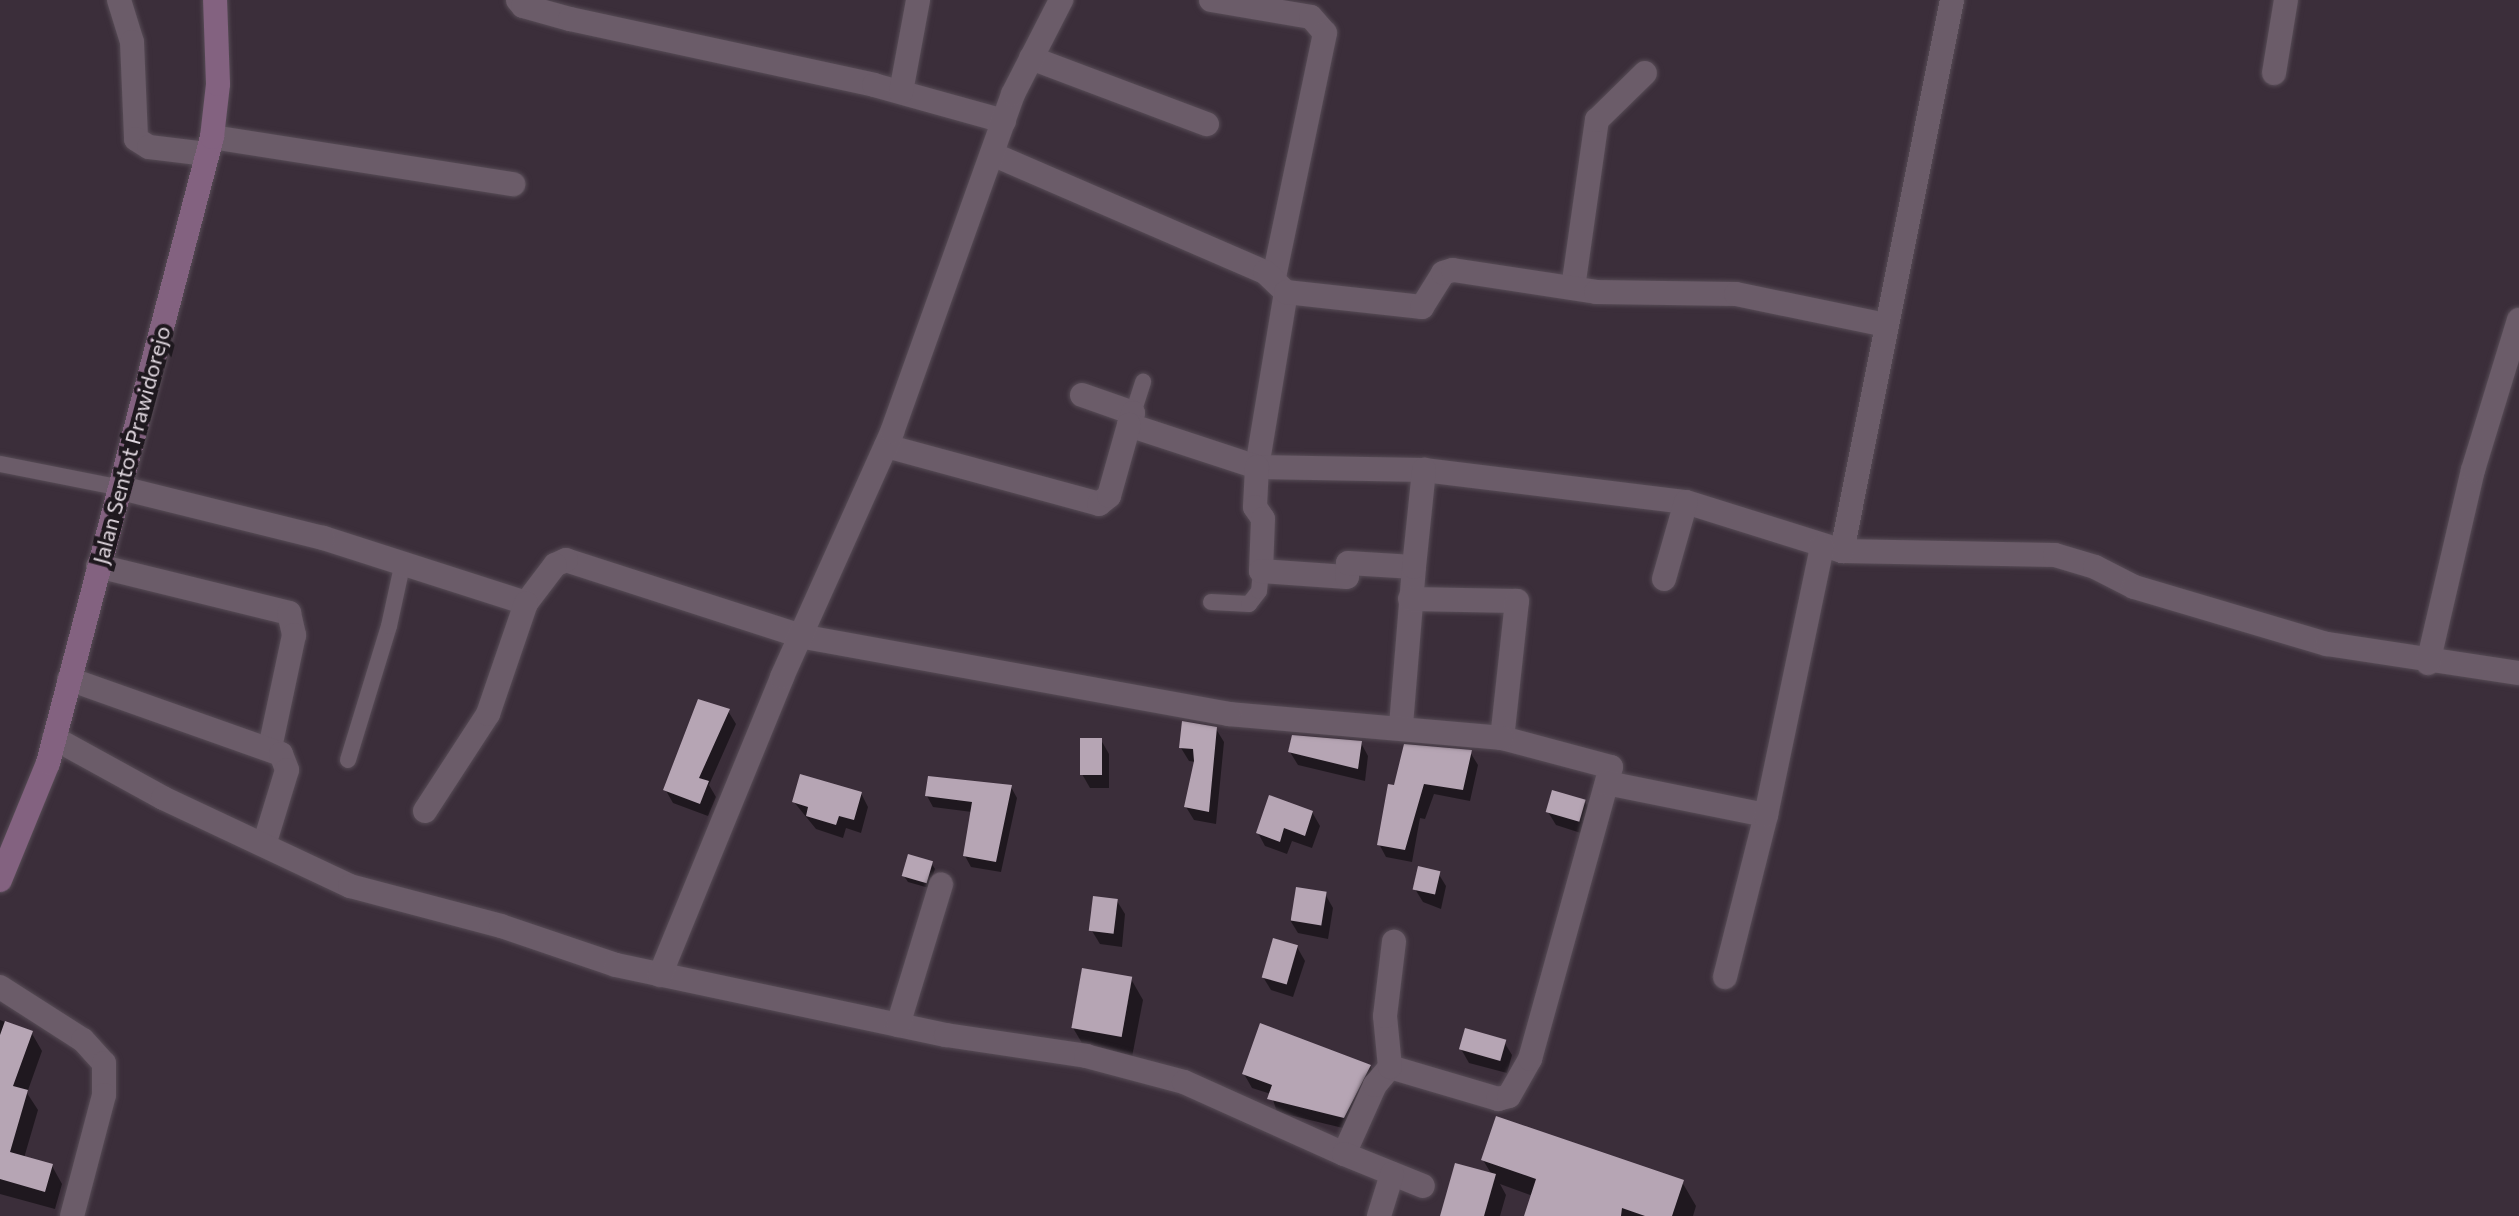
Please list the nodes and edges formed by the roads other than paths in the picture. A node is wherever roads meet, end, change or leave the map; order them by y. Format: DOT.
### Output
graph roads {
  1 [pos="119,0"];
  2 [pos="215,0"];
  3 [pos="518,0"];
  4 [pos="918,0"];
  5 [pos="1061,0"];
  6 [pos="1211,0"];
  7 [pos="1952,0"];
  8 [pos="2286,0"];
  9 [pos="1031,58"];
  10 [pos="1645,73"];
  11 [pos="2274,73"];
  12 [pos="901,92"];
  13 [pos="1004,121"];
  14 [pos="1207,124"];
  15 [pos="201,148"];
  16 [pos="992,154"];
  17 [pos="513,184"];
  18 [pos="1280,285"];
  19 [pos="1573,288"];
  20 [pos="2519,320"];
  21 [pos="1886,325"];
  22 [pos="1143,382"];
  23 [pos="1082,395"];
  24 [pos="1131,419"];
  25 [pos="886,446"];
  26 [pos="0,464"];
  27 [pos="1257,467"];
  28 [pos="1424,470"];
  29 [pos="114,486"];
  30 [pos="1686,502"];
  31 [pos="1832,549"];
  32 [pos="403,562"];
  33 [pos="98,566"];
  34 [pos="1414,567"];
  35 [pos="1261,571"];
  36 [pos="1664,579"];
  37 [pos="1410,599"];
  38 [pos="1211,602"];
  39 [pos="526,603"];
  40 [pos="801,636"];
  41 [pos="2428,663"];
  42 [pos="2519,673"];
  43 [pos="69,679"];
  44 [pos="1401,726"];
  45 [pos="54,738"];
  46 [pos="1502,738"];
  47 [pos="270,748"];
  48 [pos="348,760"];
  49 [pos="1607,783"];
  50 [pos="425,811"];
  51 [pos="1766,815"];
  52 [pos="264,845"];
  53 [pos="0,880"];
  54 [pos="941,884"];
  55 [pos="1394,942"];
  56 [pos="660,975"];
  57 [pos="1725,977"];
  58 [pos="0,987"];
  59 [pos="898,1025"];
  60 [pos="1390,1067"];
  61 [pos="1344,1154"];
  62 [pos="1392,1174"];
  63 [pos="1423,1186"];
  64 [pos="72,1216"];
  65 [pos="1379,1216"];
  1 -- 15 [label="street"];
  2 -- 15 [label="main road, Jalan Sentot Prawidorejo"];
  3 -- 12 [label="street"];
  4 -- 12 [label="street"];
  5 -- 9 [label="street"];
  6 -- 18 [label="street"];
  7 -- 21 [label="street"];
  8 -- 11 [label="street"];
  9 -- 13 [label="street"];
  9 -- 14 [label="street"];
  10 -- 19 [label="street"];
  12 -- 13 [label="street"];
  13 -- 16 [label="street"];
  15 -- 17 [label="street"];
  15 -- 29 [label="main road, Jalan Sentot Prawidorejo"];
  16 -- 18 [label="street"];
  16 -- 25 [label="street"];
  18 -- 19 [label="street"];
  18 -- 27 [label="street"];
  19 -- 21 [label="street"];
  20 -- 41 [label="street"];
  21 -- 31 [label="street"];
  22 -- 24 [label="lane"];
  23 -- 24 [label="street"];
  24 -- 25 [label="street"];
  24 -- 27 [label="street"];
  25 -- 40 [label="street"];
  26 -- 29 [label="lane"];
  27 -- 28 [label="street"];
  27 -- 35 [label="street"];
  28 -- 30 [label="street"];
  28 -- 34 [label="street"];
  29 -- 32 [label="street"];
  29 -- 33 [label="main road, Jalan Sentot Prawidorejo"];
  30 -- 31 [label="street"];
  30 -- 36 [label="street"];
  31 -- 41 [label="street"];
  31 -- 51 [label="street"];
  32 -- 39 [label="street"];
  32 -- 48 [label="lane"];
  33 -- 43 [label="main road, Jalan Sentot Prawidorejo"];
  33 -- 47 [label="street"];
  34 -- 35 [label="street"];
  34 -- 37 [label="street"];
  35 -- 38 [label="lane"];
  37 -- 44 [label="street"];
  37 -- 46 [label="street"];
  39 -- 40 [label="street"];
  39 -- 50 [label="street"];
  40 -- 44 [label="street"];
  40 -- 56 [label="street"];
  41 -- 42 [label="street"];
  43 -- 45 [label="main road, Jalan Sentot Prawidorejo"];
  43 -- 47 [label="street"];
  44 -- 46 [label="street"];
  45 -- 52 [label="street"];
  45 -- 53 [label="main road, Jalan Sentot Prawidorejo"];
  46 -- 49 [label="street"];
  47 -- 52 [label="street"];
  49 -- 51 [label="street"];
  49 -- 60 [label="street"];
  51 -- 57 [label="street"];
  52 -- 56 [label="street"];
  54 -- 59 [label="street"];
  55 -- 60 [label="street"];
  56 -- 59 [label="street"];
  58 -- 64 [label="street"];
  59 -- 61 [label="street"];
  60 -- 61 [label="street"];
  61 -- 62 [label="street"];
  62 -- 63 [label="street"];
  62 -- 65 [label="street"];
}
